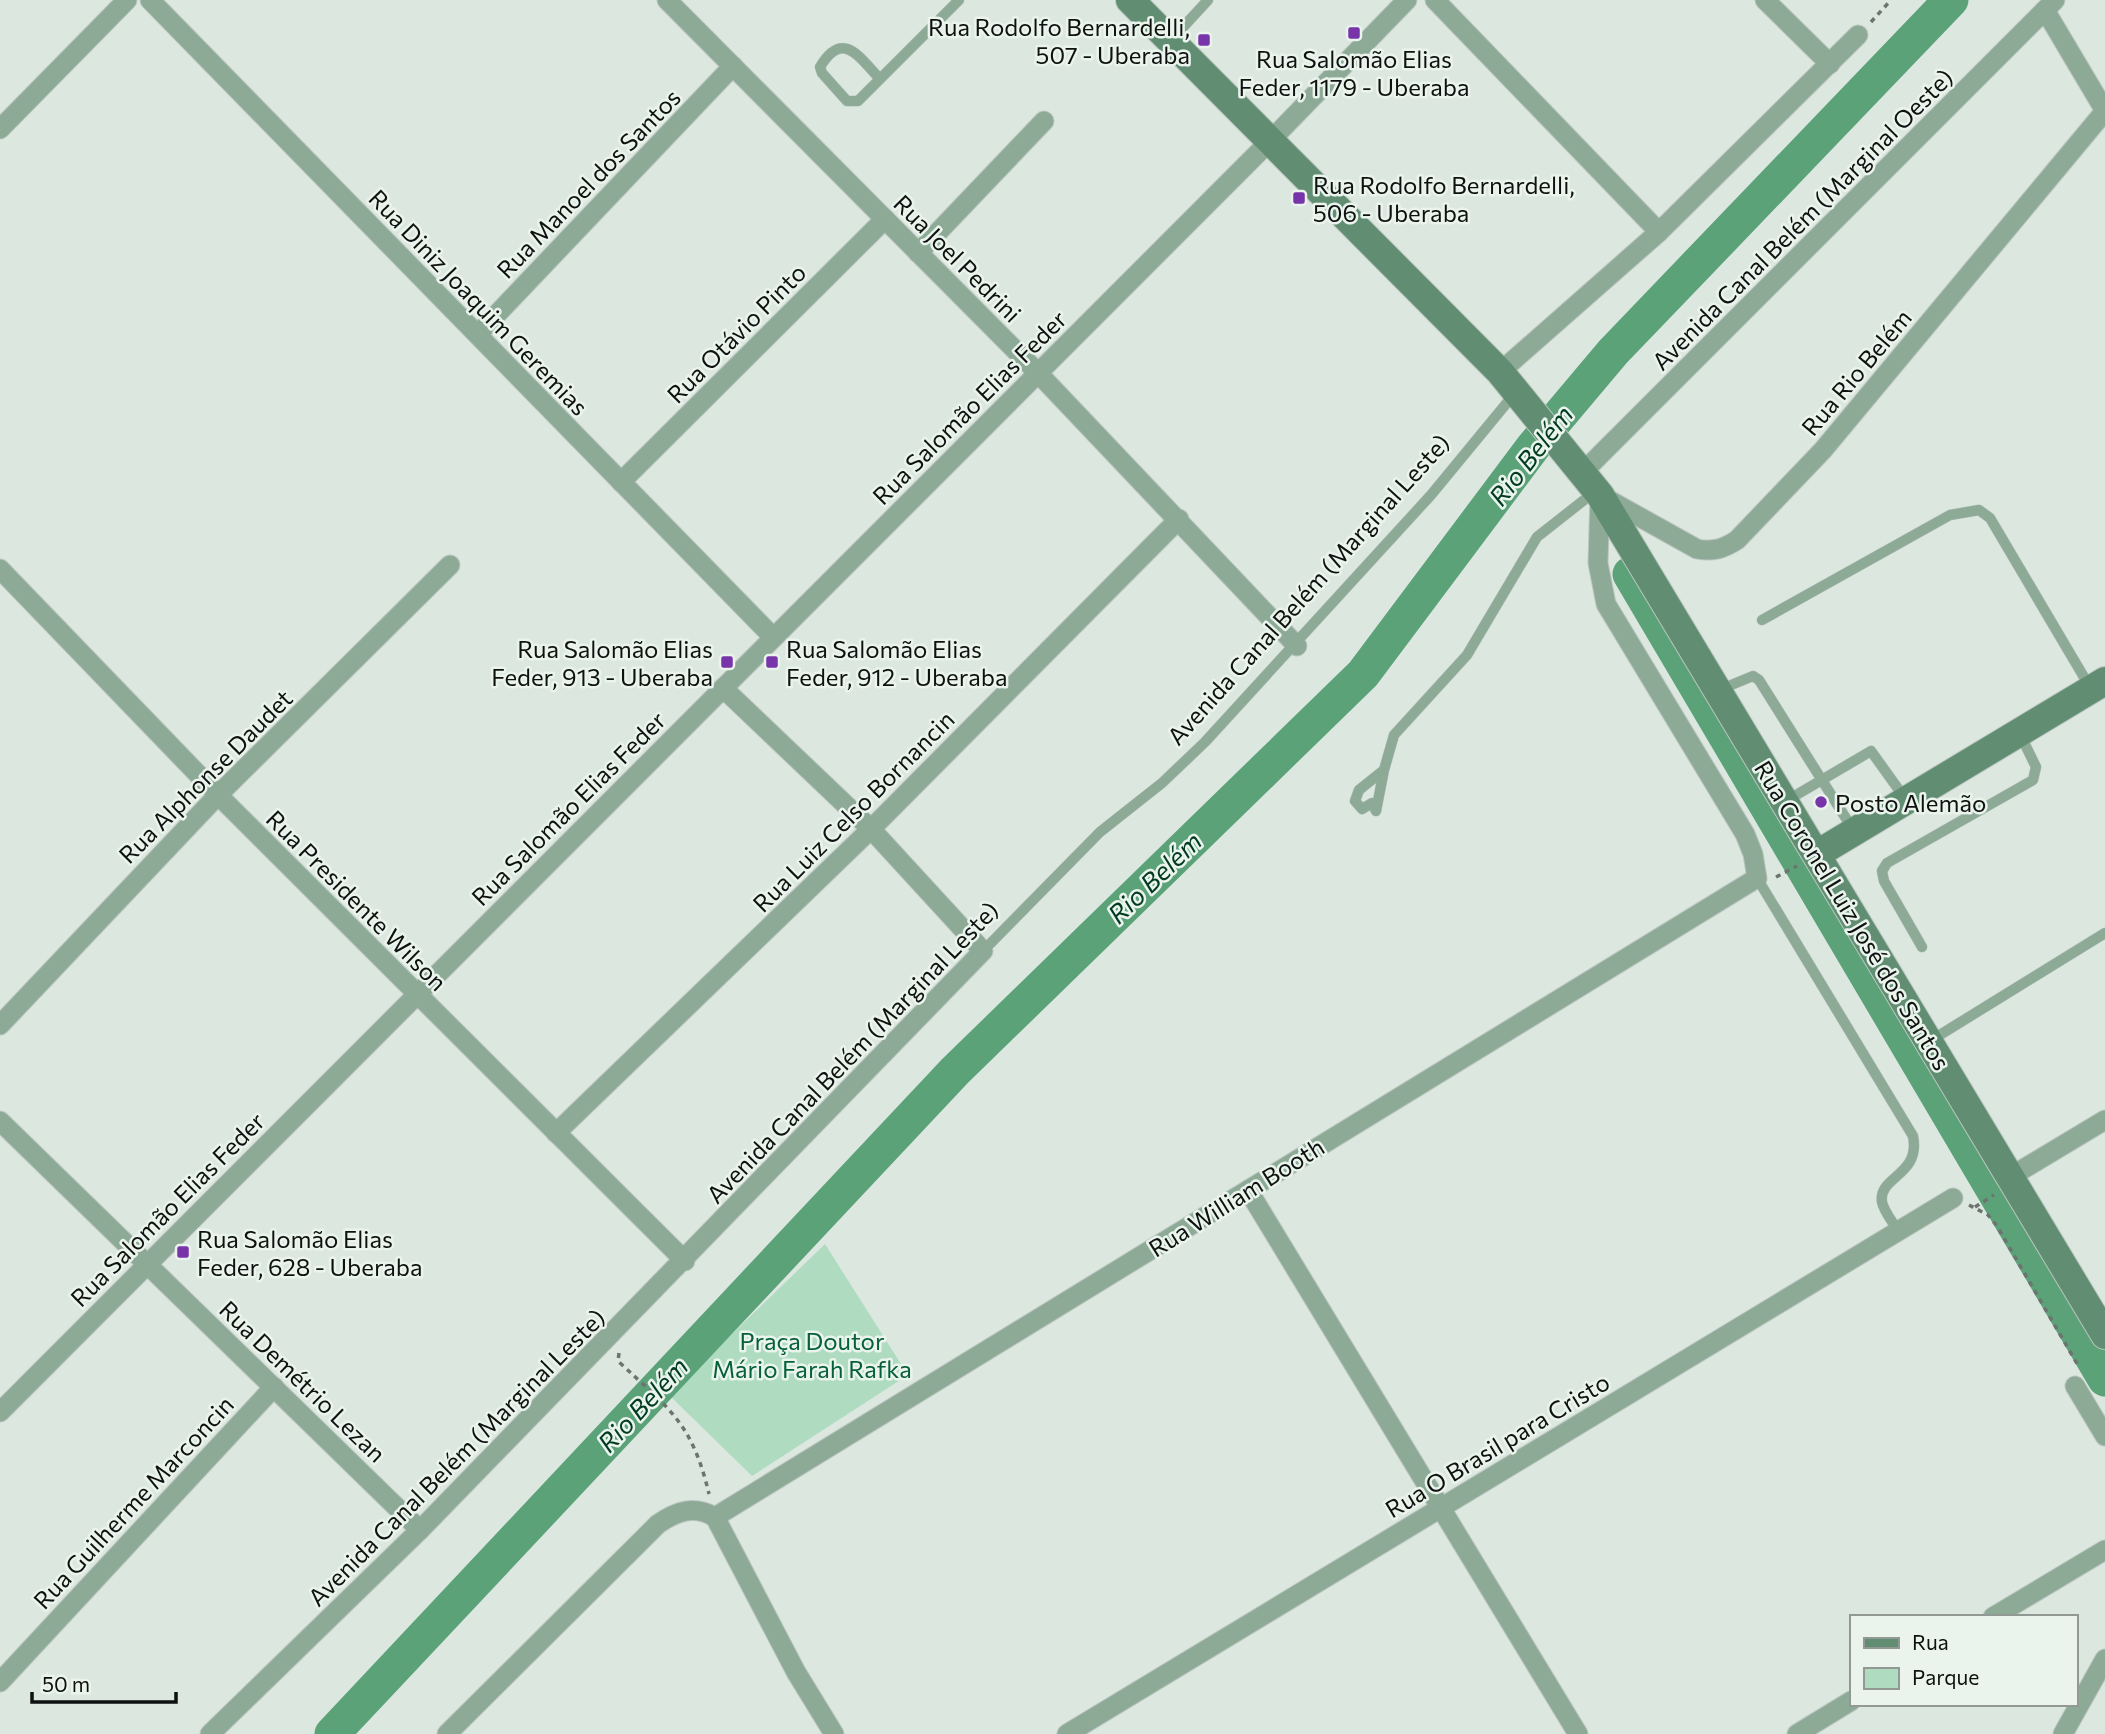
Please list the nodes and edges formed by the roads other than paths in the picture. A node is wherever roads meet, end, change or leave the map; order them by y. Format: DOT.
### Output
graph roads {
  1 [pos="127,0"];
  2 [pos="150,0"];
  3 [pos="959,0"];
  4 [pos="1129,0"];
  5 [pos="1208,0"];
  6 [pos="1407,0"];
  7 [pos="1435,0"];
  8 [pos="1765,0"];
  9 [pos="669,1"];
  10 [pos="2050,5"];
  11 [pos="1858,35"];
  12 [pos="1170,41"];
  13 [pos="1830,64"];
  14 [pos="733,66"];
  15 [pos="880,79"];
  16 [pos="2105,111"];
  17 [pos="1044,121"];
  18 [pos="0,129"];
  19 [pos="1270,141"];
  20 [pos="885,219"];
  21 [pos="1660,232"];
  22 [pos="918,253"];
  23 [pos="478,334"];
  24 [pos="1038,373"];
  25 [pos="1508,382"];
  26 [pos="1587,478"];
  27 [pos="621,482"];
  28 [pos="1179,519"];
  29 [pos="450,565"];
  30 [pos="0,570"];
  31 [pos="1762,620"];
  32 [pos="773,637"];
  33 [pos="1297,646"];
  34 [pos="2098,685"];
  35 [pos="723,688"];
  36 [pos="1719,690"];
  37 [pos="2019,733"];
  38 [pos="1384,770"];
  39 [pos="1822,779"];
  40 [pos="218,795"];
  41 [pos="1906,800"];
  42 [pos="1785,801"];
  43 [pos="871,829"];
  44 [pos="1854,832"];
  45 [pos="1817,854"];
  46 [pos="1757,878"];
  47 [pos="2105,933"];
  48 [pos="1922,947"];
  49 [pos="983,951"];
  50 [pos="416,994"];
  51 [pos="4,1012"];
  52 [pos="1929,1041"];
  53 [pos="2105,1120"];
  54 [pos="0,1121"];
  55 [pos="556,1133"];
  56 [pos="2010,1177"];
  57 [pos="1248,1189"];
  58 [pos="1953,1198"];
  59 [pos="1898,1231"];
  60 [pos="685,1261"];
  61 [pos="147,1263"];
  62 [pos="2105,1335"];
  63 [pos="2075,1386"];
  64 [pos="274,1387"];
  65 [pos="0,1412"];
  66 [pos="2105,1436"];
  67 [pos="1441,1507"];
  68 [pos="715,1517"];
  69 [pos="420,1530"];
  70 [pos="2105,1550"];
  71 [pos="1996,1615"];
  72 [pos="2105,1659"];
  73 [pos="0,1682"];
  74 [pos="1850,1702"];
  75 [pos="210,1734"];
  76 [pos="447,1734"];
  77 [pos="834,1734"];
  78 [pos="1067,1734"];
  79 [pos="1578,1734"];
  80 [pos="1797,1734"];
  81 [pos="2063,1734"];
  1 -- 18 [label="street"];
  2 -- 23 [label="street, Rua Diniz Joaquim Geremias"];
  3 -- 15 [label="lane"];
  4 -- 12 [label="street"];
  5 -- 12 [label="lane"];
  6 -- 19 [label="street, Rua Salomão Elias Feder"];
  7 -- 21 [label="street"];
  8 -- 13 [label="street"];
  9 -- 14 [label="street, Rua Joel Pedrini"];
  10 -- 16 [label="street"];
  10 -- 26 [label="street, Avenida Canal Belém (Marginal Oeste)"];
  11 -- 13 [label="street, Avenida Canal Belém (Marginal Leste)"];
  12 -- 19 [label="street"];
  13 -- 21 [label="street, Avenida Canal Belém (Marginal Leste)"];
  14 -- 20 [label="street, Rua Joel Pedrini"];
  14 -- 23 [label="street, Rua Manoel dos Santos"];
  15 -- 15 [label="lane"];
  16 -- 26 [label="street, Rua Rio Belém"];
  17 -- 22 [label="street"];
  19 -- 24 [label="street, Rua Salomão Elias Feder"];
  19 -- 25 [label="street"];
  20 -- 22 [label="street, Rua Joel Pedrini"];
  20 -- 27 [label="street, Rua Otávio Pinto"];
  21 -- 25 [label="street, Avenida Canal Belém (Marginal Leste)"];
  22 -- 24 [label="street, Rua Joel Pedrini"];
  23 -- 27 [label="street, Rua Diniz Joaquim Geremias"];
  24 -- 28 [label="street, Rua Joel Pedrini"];
  24 -- 32 [label="street, Rua Salomão Elias Feder"];
  25 -- 26 [label="street"];
  25 -- 33 [label="lane, Avenida Canal Belém (Marginal Leste)"];
  26 -- 36 [label="street, Rua Coronel Luiz José dos Santos"];
  26 -- 38 [label="lane"];
  26 -- 46 [label="street, Rua Coronel Luiz José dos Santos"];
  27 -- 32 [label="street, Rua Diniz Joaquim Geremias"];
  28 -- 33 [label="street, Rua Joel Pedrini"];
  28 -- 43 [label="street, Rua Luiz Celso Bornancin"];
  29 -- 40 [label="street, Rua Alphonse Daudet"];
  30 -- 40 [label="street, Rua Presidente Wilson"];
  31 -- 34 [label="lane"];
  32 -- 35 [label="street, Rua Salomão Elias Feder"];
  33 -- 49 [label="lane, Avenida Canal Belém (Marginal Leste)"];
  34 -- 37 [label="street"];
  35 -- 43 [label="street"];
  35 -- 50 [label="street, Rua Salomão Elias Feder"];
  36 -- 39 [label="lane"];
  36 -- 42 [label="street, Rua Coronel Luiz José dos Santos"];
  37 -- 41 [label="street"];
  37 -- 48 [label="lane"];
  39 -- 41 [label="lane"];
  39 -- 42 [label="lane"];
  39 -- 44 [label="lane"];
  40 -- 50 [label="street, Rua Presidente Wilson"];
  40 -- 51 [label="street, Rua Alphonse Daudet"];
  41 -- 44 [label="street"];
  42 -- 45 [label="street, Rua Coronel Luiz José dos Santos"];
  43 -- 49 [label="street"];
  43 -- 55 [label="street, Rua Luiz Celso Bornancin"];
  44 -- 45 [label="street"];
  45 -- 52 [label="street, Rua Coronel Luiz José dos Santos"];
  46 -- 57 [label="street, Rua William Booth"];
  46 -- 59 [label="lane"];
  47 -- 52 [label="lane"];
  49 -- 60 [label="street, Avenida Canal Belém (Marginal Leste)"];
  50 -- 55 [label="street, Rua Presidente Wilson"];
  50 -- 61 [label="street, Rua Salomão Elias Feder"];
  52 -- 56 [label="street, Rua Coronel Luiz José dos Santos"];
  53 -- 56 [label="street"];
  54 -- 61 [label="street, Rua Demétrio Lezan"];
  55 -- 60 [label="street, Rua Presidente Wilson"];
  56 -- 62 [label="street, Rua Coronel Luiz José dos Santos"];
  57 -- 67 [label="street"];
  57 -- 68 [label="street, Rua William Booth"];
  58 -- 59 [label="street, Rua O Brasil para Cristo"];
  59 -- 67 [label="street, Rua O Brasil para Cristo"];
  60 -- 69 [label="street, Avenida Canal Belém (Marginal Leste)"];
  61 -- 64 [label="street, Rua Demétrio Lezan"];
  61 -- 65 [label="street, Rua Salomão Elias Feder"];
  63 -- 66 [label="street"];
  64 -- 69 [label="street, Rua Demétrio Lezan"];
  64 -- 73 [label="street, Rua Guilherme Marconcin"];
  67 -- 78 [label="street, Rua O Brasil para Cristo"];
  67 -- 79 [label="street"];
  68 -- 76 [label="street"];
  68 -- 77 [label="street"];
  69 -- 75 [label="street, Avenida Canal Belém (Marginal Leste)"];
  70 -- 71 [label="street"];
  72 -- 81 [label="street"];
  74 -- 80 [label="street"];
}
